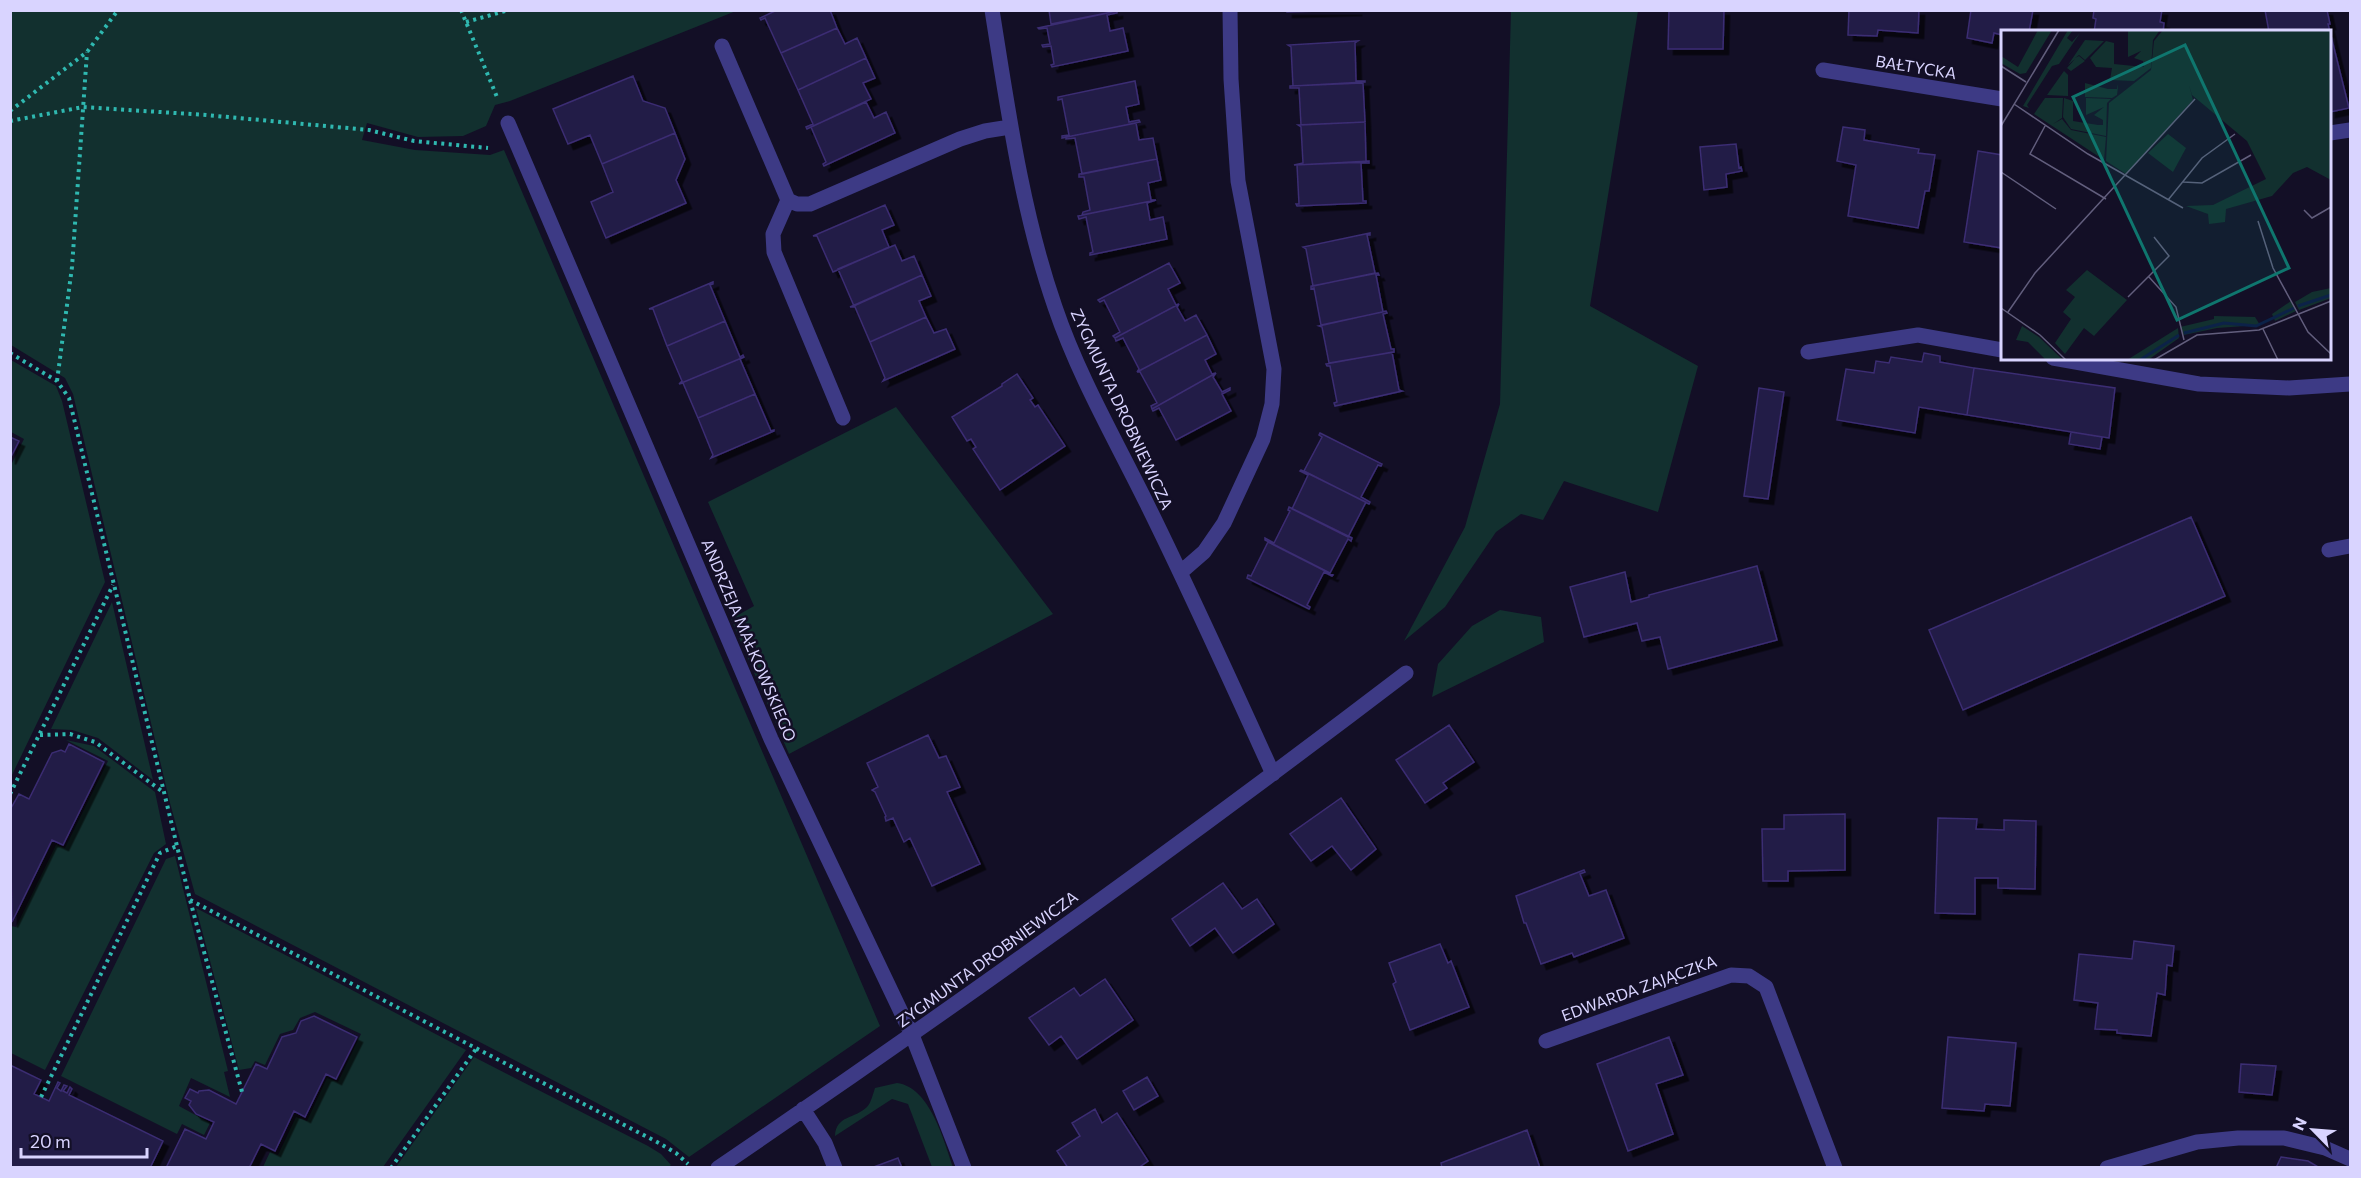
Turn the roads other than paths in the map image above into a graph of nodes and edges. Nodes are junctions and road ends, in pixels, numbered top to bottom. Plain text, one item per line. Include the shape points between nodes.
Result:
1 (992, 10) edge
2 (1230, 10) edge
3 (722, 46) dead end
4 (1823, 70) dead end
5 (2001, 99) edge
6 (1010, 127) junction
7 (511, 129) road end
8 (2350, 130) edge
9 (2331, 133) edge
10 (788, 200) junction
11 (2001, 350) edge
12 (1808, 352) dead end
13 (2064, 360) edge
14 (2350, 384) edge
15 (843, 418) dead end
16 (2350, 546) edge
17 (2329, 550) dead end
18 (1180, 572) junction
19 (1406, 673) dead end
20 (1274, 774) junction
21 (912, 1035) junction
22 (1546, 1041) dead end
23 (803, 1109) junction
24 (2350, 1159) edge
25 (718, 1167) edge
26 (835, 1167) edge
27 (964, 1167) edge
28 (1835, 1167) edge
29 (2107, 1167) edge

1 - 6 street, ZYGMUNTA DROBNIEWICZA
2 - 18 street via 1238,181 1274,369 1272,404 1263,439 1224,523 1204,552
3 - 10 street
4 - 5 street, BAŁTYCKA
6 - 10 street via 960,139 810,204
6 - 18 street, ZYGMUNTA DROBNIEWICZA via 1055,307 1073,353
7 - 21 street, ANDRZEJA MAŁKOWSKIEGO via 771,739
8 - 9 street
10 - 15 street via 773,234 774,252
11 - 12 street via 1918,334
13 - 14 street via 2199,384 2289,388
16 - 17 street
18 - 20 street, ZYGMUNTA DROBNIEWICZA
19 - 20 street, ZYGMUNTA DROBNIEWICZA
20 - 21 street, ZYGMUNTA DROBNIEWICZA
21 - 23 street, ZYGMUNTA DROBNIEWICZA
21 - 27 street, ANDRZEJA MAŁKOWSKIEGO
22 - 28 street, EDWARDA ZAJĄCZKA via 1731,975 1749,976 1766,987
23 - 25 street, ZYGMUNTA DROBNIEWICZA
23 - 26 street
24 - 29 street via 2284,1138 2238,1138 2197,1142

